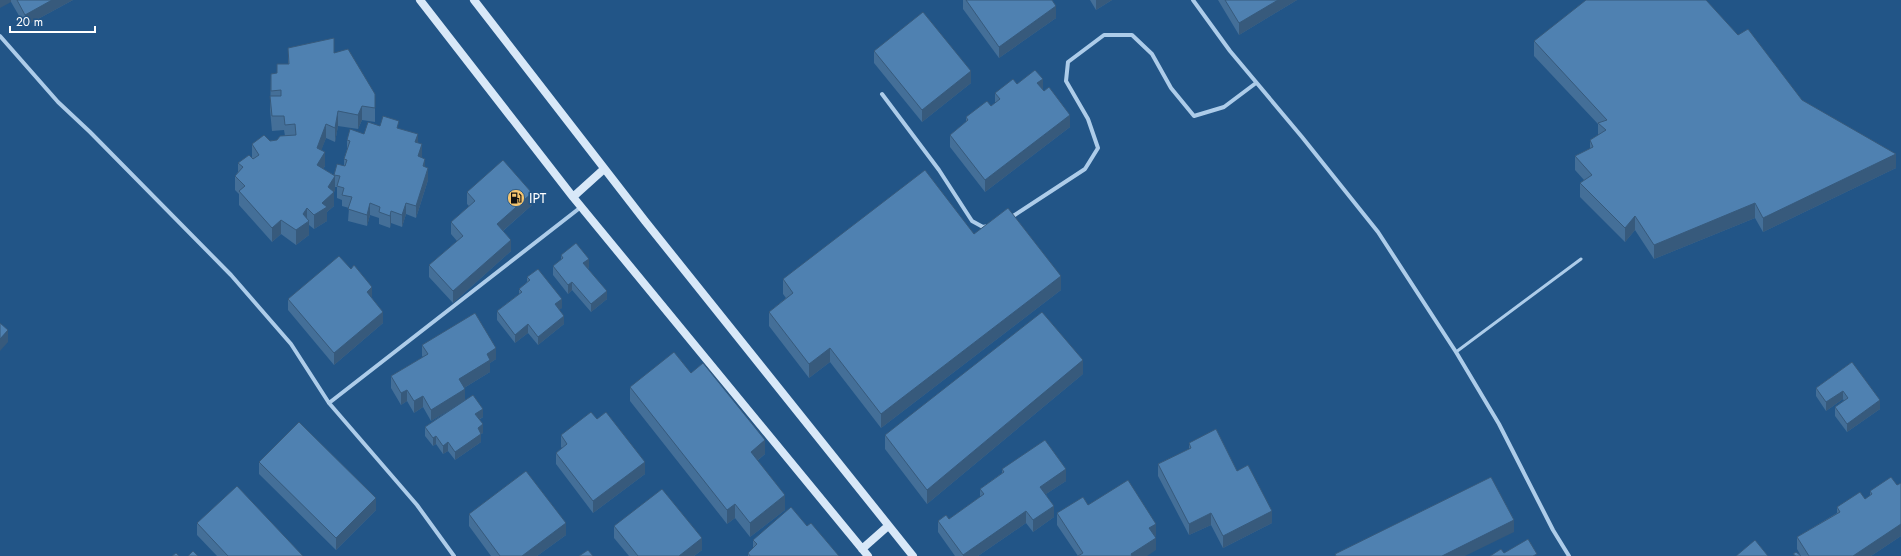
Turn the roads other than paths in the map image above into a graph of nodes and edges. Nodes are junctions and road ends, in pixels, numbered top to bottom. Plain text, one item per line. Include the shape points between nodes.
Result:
1 (420, 0) edge
2 (474, 0) edge
3 (1193, 0) edge
4 (0, 36) edge
5 (1256, 83) junction
6 (882, 94) dead end
7 (604, 169) junction
8 (573, 197) junction
9 (582, 207) junction
10 (1005, 221) edge
11 (991, 225) edge
12 (1581, 259) dead end
13 (1456, 352) junction
14 (329, 403) junction
15 (888, 526) junction
16 (862, 549) junction
17 (454, 556) edge
18 (868, 556) edge
19 (913, 556) edge
20 (1569, 556) edge

1 - 8 street
2 - 7 street
3 - 5 street
4 - 14 street via 58,102 231,275 291,344
5 - 10 street via 1224,107 1194,116 1171,88 1152,54 1132,35 1104,35 1068,62 1066,81 1088,119 1098,148 1085,169
5 - 13 street via 1378,232
6 - 11 street via 972,221 984,227
7 - 8 street
7 - 15 street
8 - 9 street
9 - 14 street
9 - 16 street
12 - 13 lane
13 - 20 street via 1499,424
14 - 17 street via 417,505
15 - 16 street
15 - 19 street
16 - 18 street

